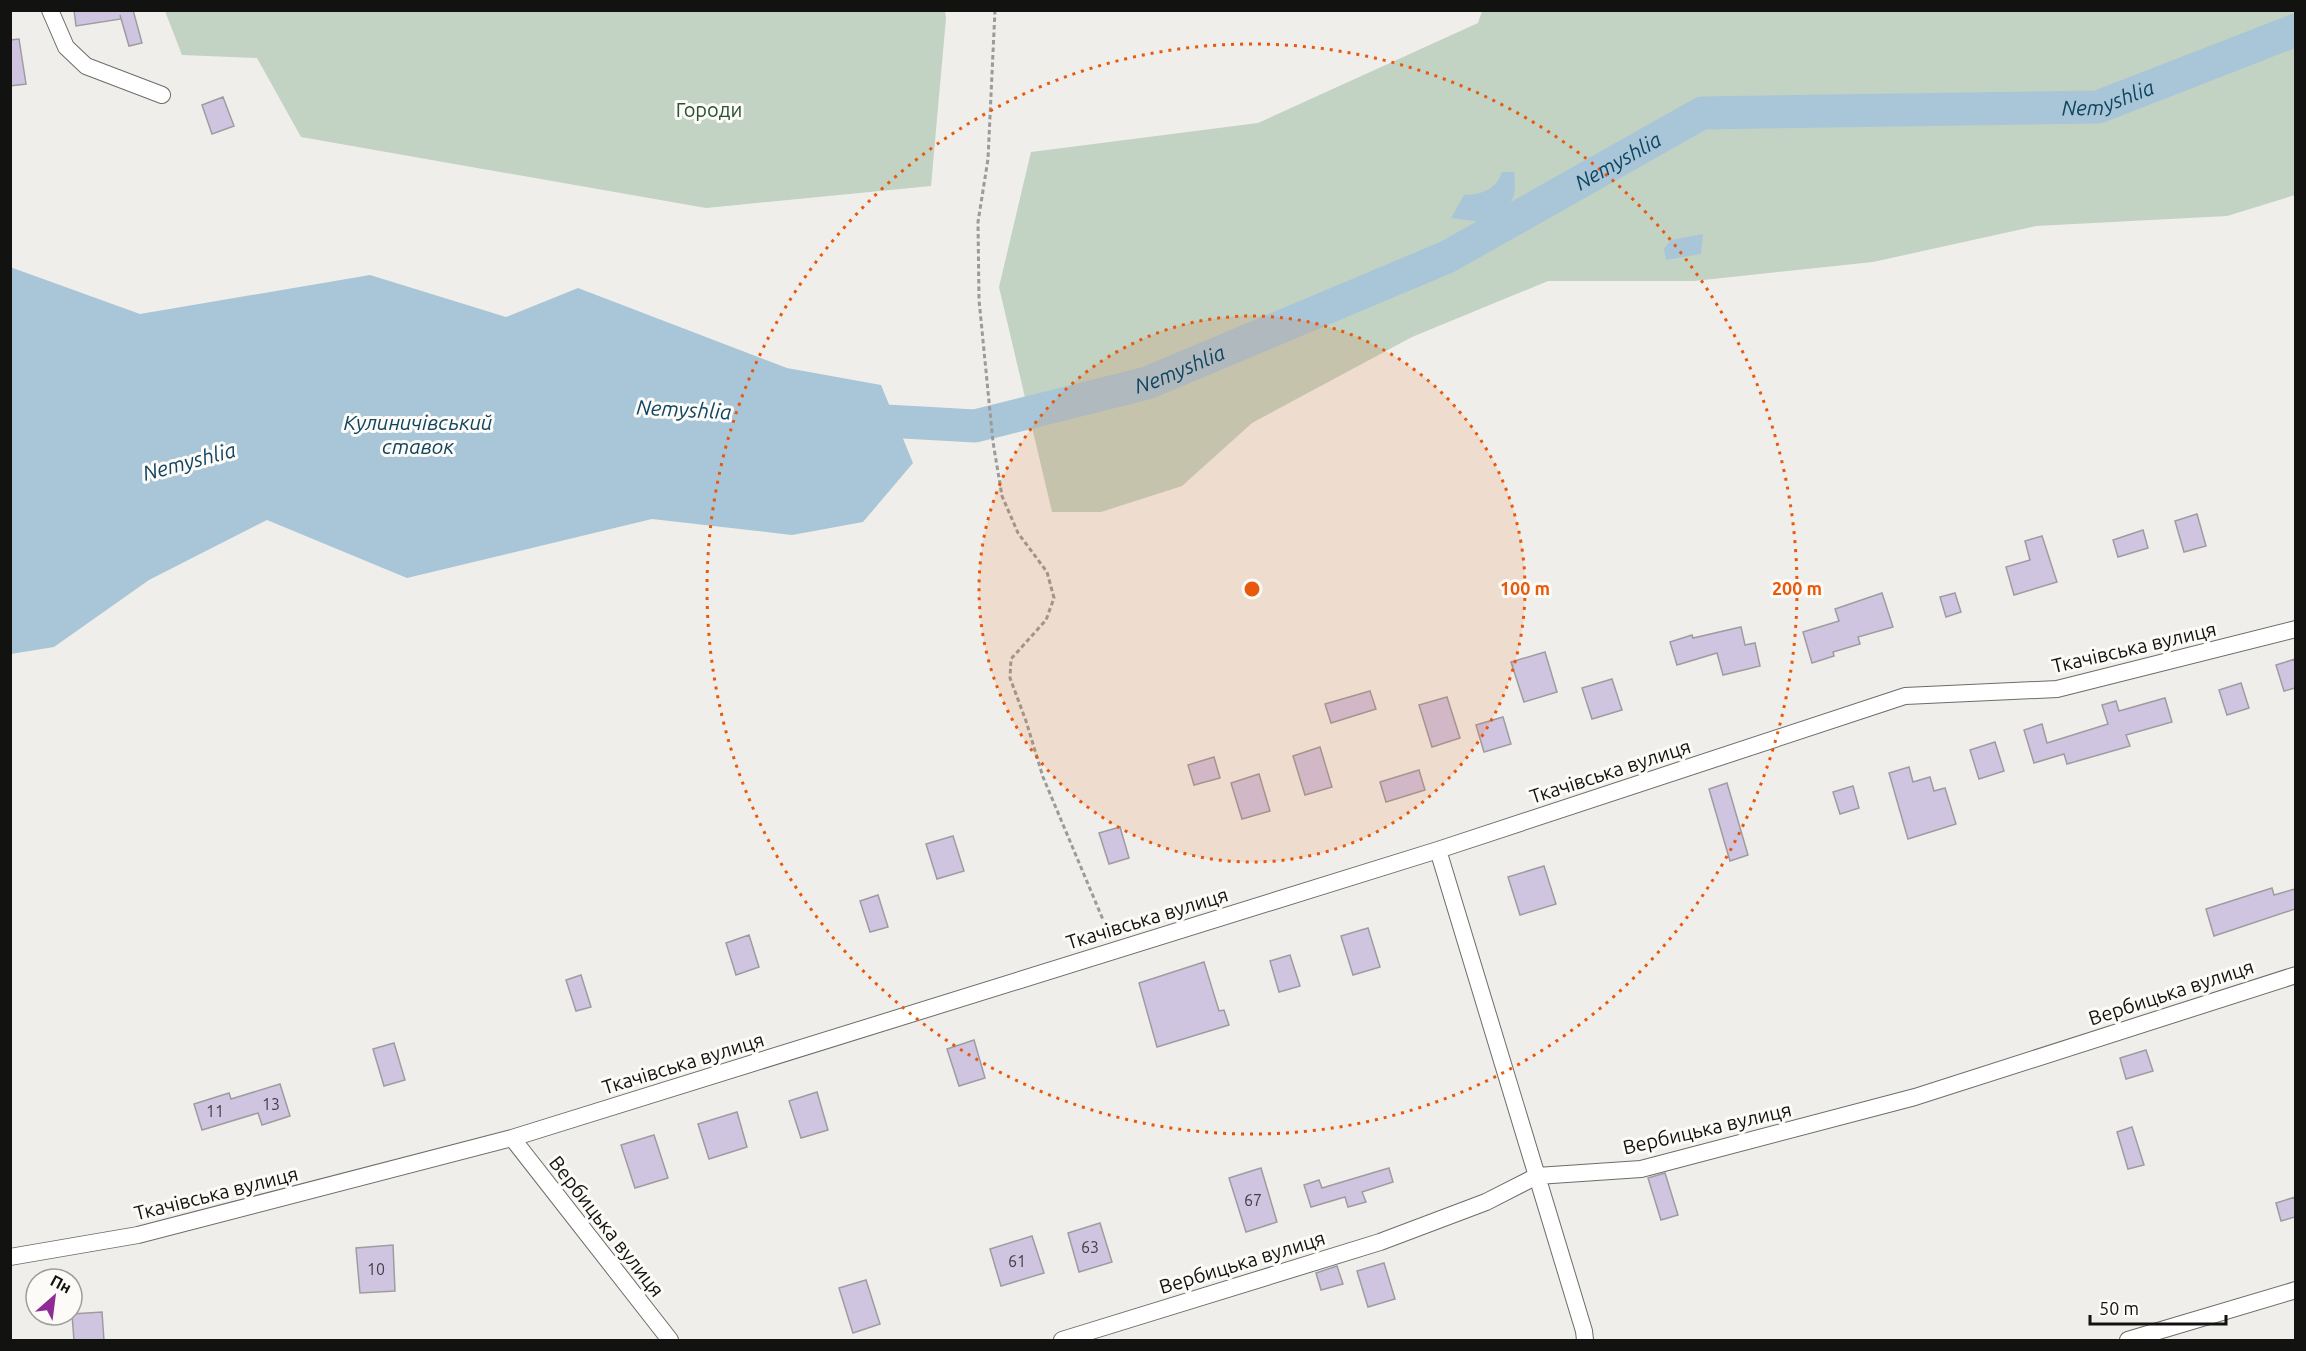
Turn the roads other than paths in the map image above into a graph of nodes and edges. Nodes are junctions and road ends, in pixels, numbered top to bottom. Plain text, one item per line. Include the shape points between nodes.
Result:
1 (50, 10) edge
2 (162, 95) dead end
3 (2295, 629) edge
4 (1438, 850) junction
5 (2295, 975) edge
6 (512, 1138) junction
7 (1537, 1176) junction
8 (10, 1257) edge
9 (2295, 1290) edge
10 (670, 1341) edge
11 (1062, 1341) edge
12 (1585, 1341) edge
13 (2128, 1341) edge

1 - 2 street via 66,46 86,66
3 - 4 street, Ткачівська вулиця via 2056,689 1905,696
4 - 6 street, Ткачівська вулиця
4 - 7 street
5 - 7 street, Вербицька вулиця via 1915,1097 1641,1169
6 - 8 street, Ткачівська вулиця via 138,1235
6 - 10 street, Вербицька вулиця
7 - 11 street, Вербицька вулиця via 1486,1202 1380,1242
7 - 12 street
9 - 13 street

